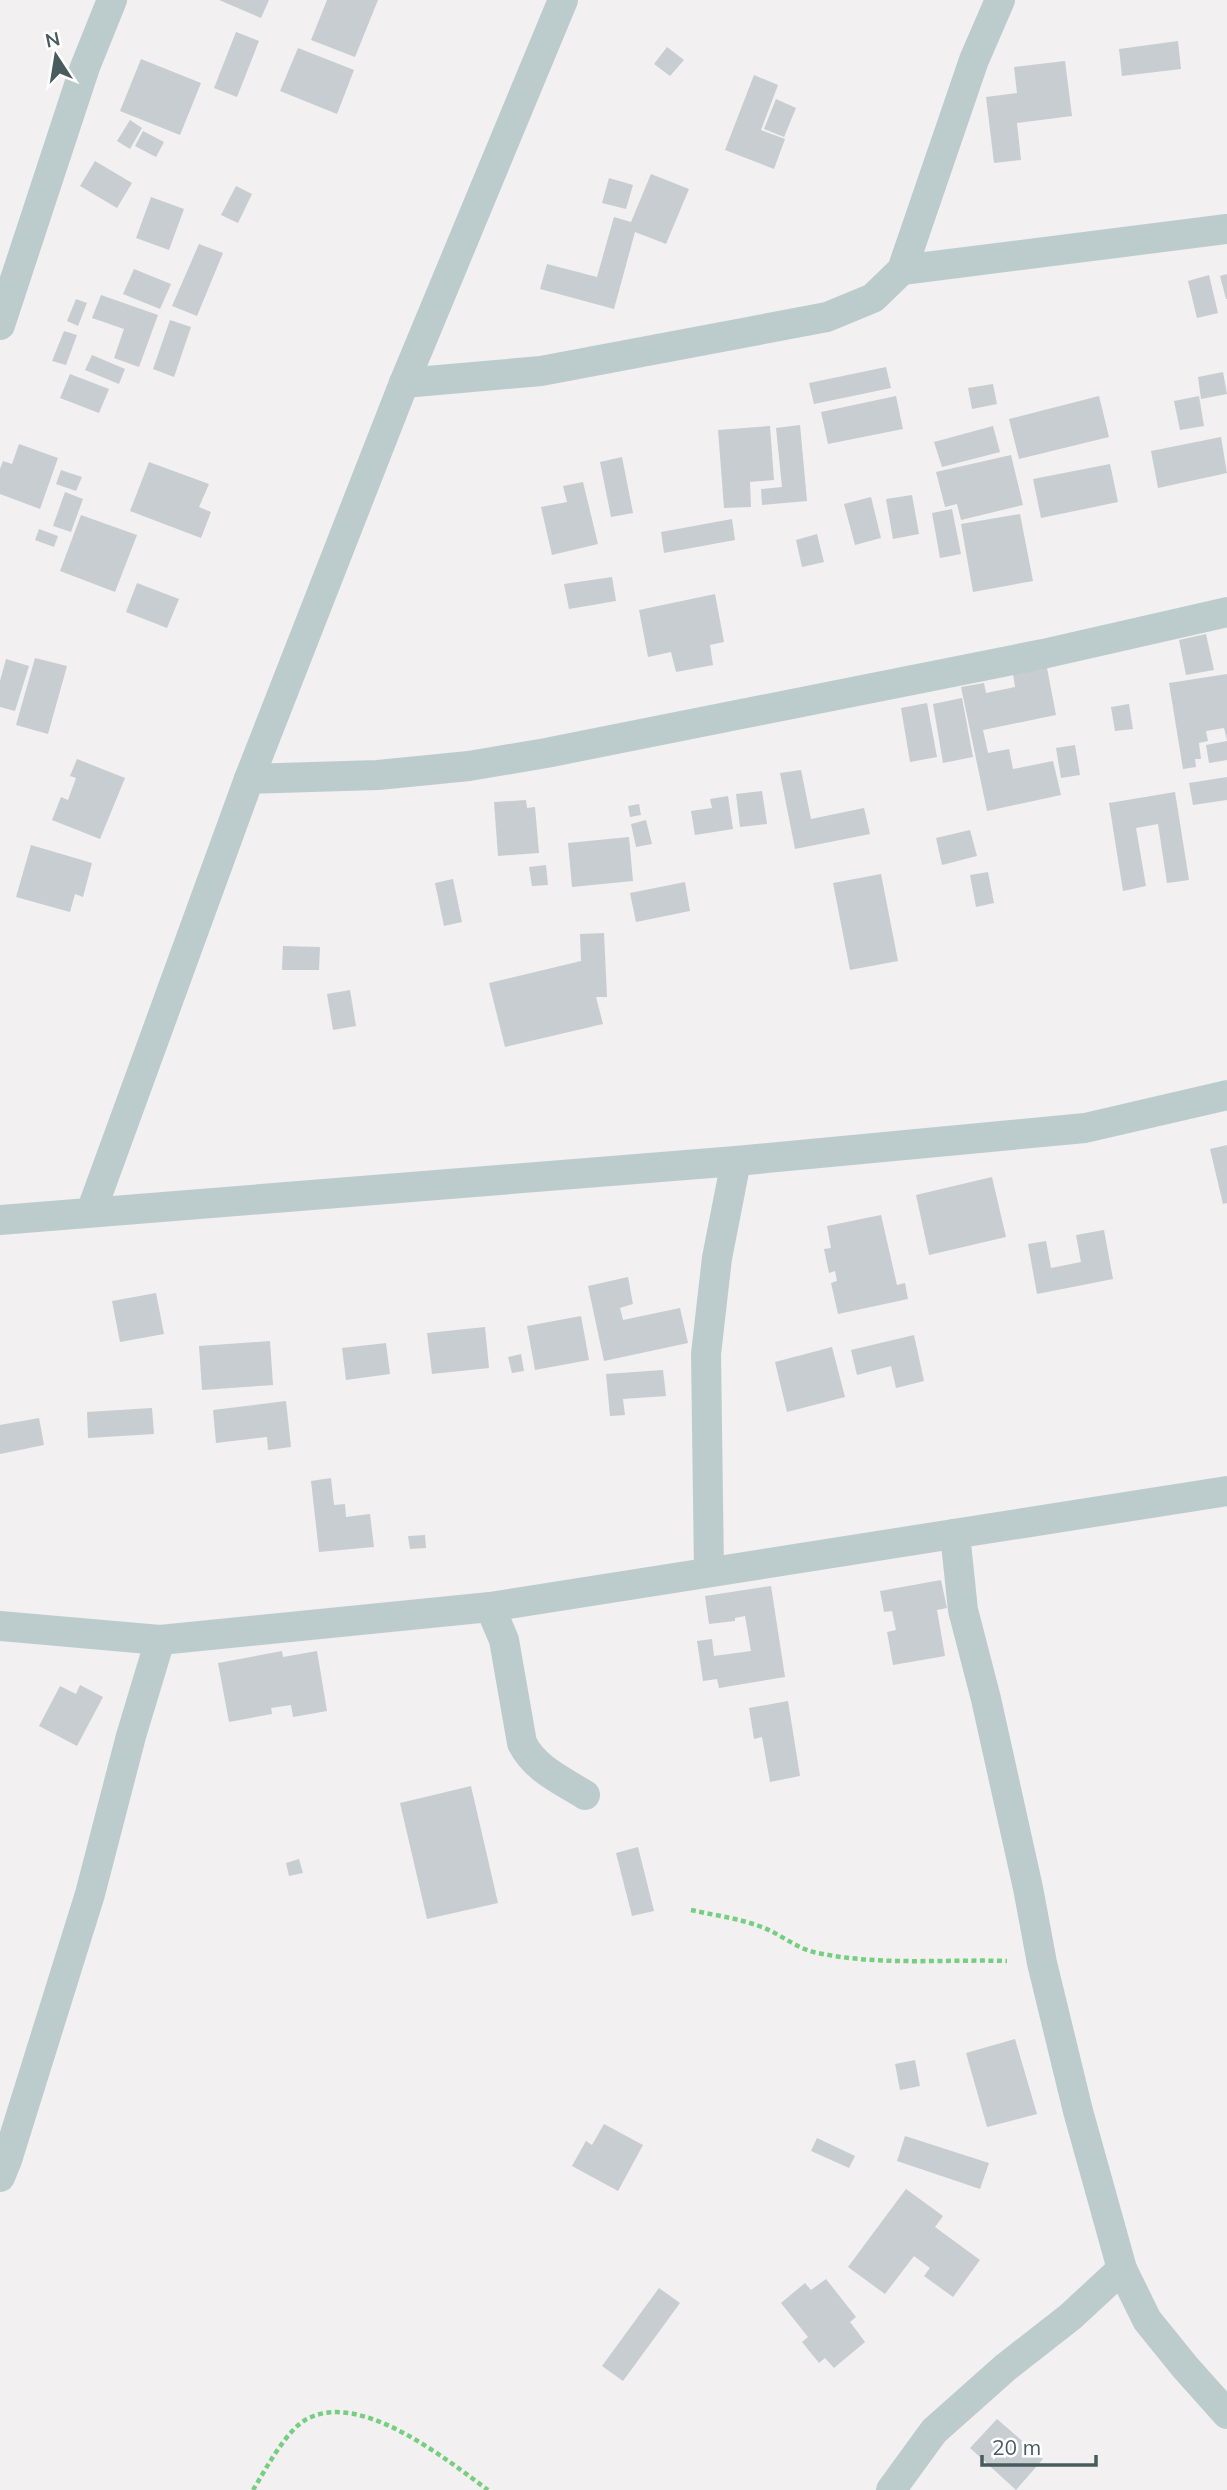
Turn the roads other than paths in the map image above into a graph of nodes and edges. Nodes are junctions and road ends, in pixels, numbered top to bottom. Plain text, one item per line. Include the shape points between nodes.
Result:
1 (112, 0) edge
2 (564, 0) edge
3 (1000, 0) edge
4 (1227, 229) edge
5 (902, 270) junction
6 (0, 326) edge
7 (404, 383) junction
8 (1227, 612) edge
9 (249, 779) junction
10 (1227, 1095) edge
11 (736, 1161) junction
12 (91, 1212) junction
13 (0, 1220) edge
14 (1227, 1491) edge
15 (954, 1534) junction
16 (709, 1571) junction
17 (489, 1607) junction
18 (0, 1626) edge
19 (160, 1640) junction
20 (585, 1795) dead end
21 (0, 2177) edge
22 (1122, 2269) junction
23 (1227, 2414) edge
24 (891, 2490) edge

1 - 6 street via 85,67
2 - 7 street
3 - 5 street via 974,60
4 - 5 street
5 - 7 street via 873,298 827,317 541,371
7 - 9 street
8 - 9 street via 1043,654 546,753 378,775
9 - 12 street
10 - 11 street via 1085,1128
11 - 12 street
11 - 16 street via 716,1258 706,1354
12 - 13 street
14 - 15 street
15 - 16 street
15 - 22 street via 963,1610 1042,1963
16 - 17 street
17 - 19 street
17 - 20 street via 504,1640 522,1743 543,1769
18 - 19 street
19 - 21 street via 90,1894
22 - 23 street via 1147,2320
22 - 24 street via 934,2431

